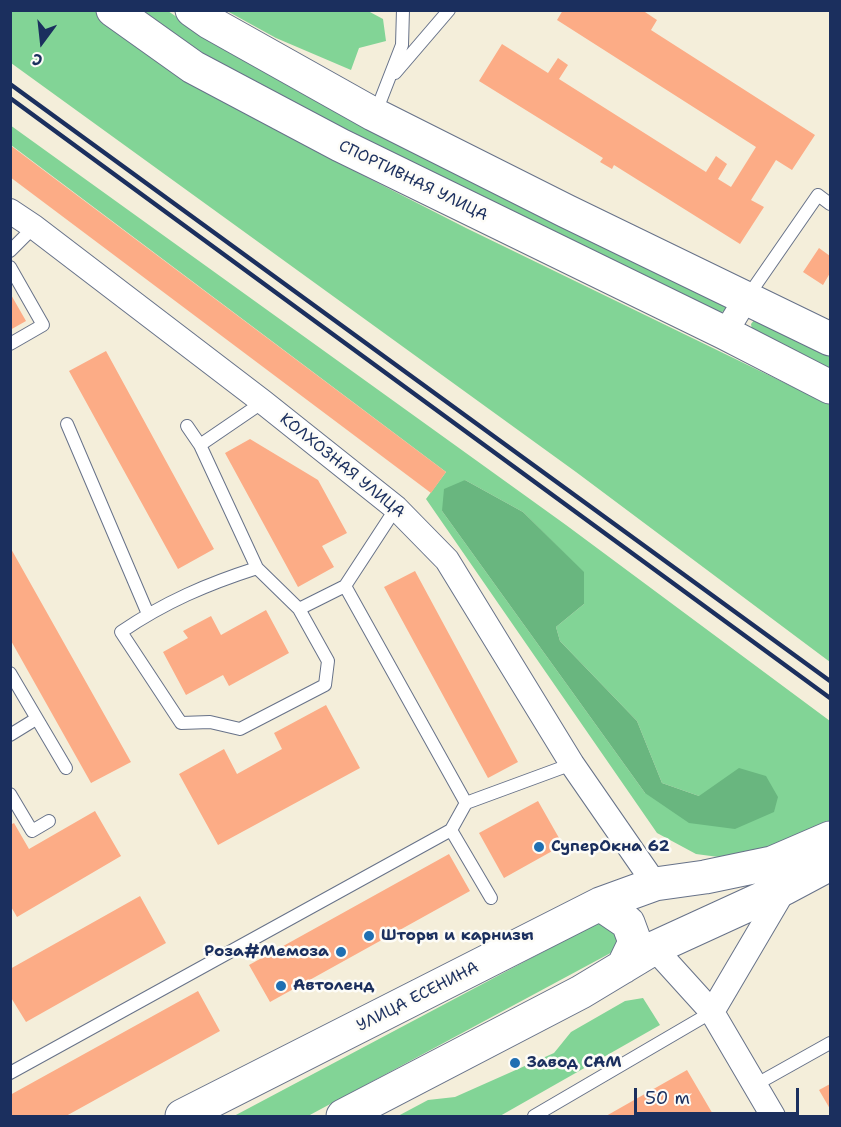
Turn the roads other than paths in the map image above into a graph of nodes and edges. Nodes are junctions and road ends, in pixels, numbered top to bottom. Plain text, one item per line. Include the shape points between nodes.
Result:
1 (113, 10) edge
2 (192, 10) edge
3 (403, 10) edge
4 (450, 10) edge
5 (388, 80) junction
6 (373, 114) junction
7 (830, 202) edge
8 (10, 211) edge
9 (34, 227) junction
10 (10, 251) edge
11 (10, 267) edge
12 (747, 297) junction
13 (725, 333) junction
14 (831, 339) edge
15 (10, 344) edge
16 (831, 387) edge
17 (263, 402) junction
18 (67, 424) dead end
19 (188, 426) dead end
20 (200, 445) junction
21 (396, 508) junction
22 (257, 568) junction
23 (345, 586) junction
24 (299, 609) junction
25 (148, 614) junction
26 (10, 673) edge
27 (36, 720) junction
28 (10, 735) edge
29 (572, 764) junction
30 (66, 768) dead end
31 (10, 794) edge
32 (466, 803) junction
33 (49, 821) dead end
34 (451, 830) junction
35 (831, 838) edge
36 (831, 864) edge
37 (655, 884) junction
38 (785, 888) junction
39 (491, 898) dead end
40 (600, 904) junction
41 (654, 948) junction
42 (623, 967) junction
43 (712, 1012) junction
44 (831, 1043) edge
45 (10, 1073) edge
46 (755, 1085) junction
47 (182, 1116) edge
48 (343, 1116) edge
49 (534, 1116) edge
50 (773, 1116) edge

1 - 13 main road, СПОРТИВНАЯ УЛИЦА via 193,67 340,145
2 - 6 main road
3 - 5 lane via 402,45
4 - 5 lane
5 - 6 lane
6 - 12 main road
7 - 12 lane via 818,195
8 - 9 street, КОЛХОЗНАЯ УЛИЦА
9 - 10 lane
9 - 17 street, КОЛХОЗНАЯ УЛИЦА
11 - 15 lane via 43,326
12 - 13 street
12 - 14 main road
13 - 16 main road, СПОРТИВНАЯ УЛИЦА
17 - 20 lane
17 - 21 street, КОЛХОЗНАЯ УЛИЦА
18 - 25 lane
19 - 20 lane
20 - 22 lane
21 - 23 lane
21 - 29 street, КОЛХОЗНАЯ УЛИЦА via 447,560
22 - 24 lane
22 - 25 lane via 185,594
23 - 24 lane
23 - 32 lane
24 - 25 lane via 328,661 325,685 240,729 210,722 181,723 121,632
26 - 27 lane
27 - 28 lane
27 - 30 lane
29 - 32 lane
29 - 37 street, КОЛХОЗНАЯ УЛИЦА
31 - 33 lane via 32,831
32 - 34 lane
34 - 39 lane
34 - 45 lane
35 - 37 main road, УЛИЦА ЕСЕНИНА via 772,863
36 - 38 main road
37 - 40 main road, УЛИЦА ЕСЕНИНА
38 - 41 main road
38 - 43 street
40 - 42 main road via 628,923 635,942
40 - 47 main road, УЛИЦА ЕСЕНИНА
41 - 42 main road
41 - 43 street
42 - 48 main road
43 - 46 street
43 - 49 lane
44 - 46 lane
46 - 50 street

